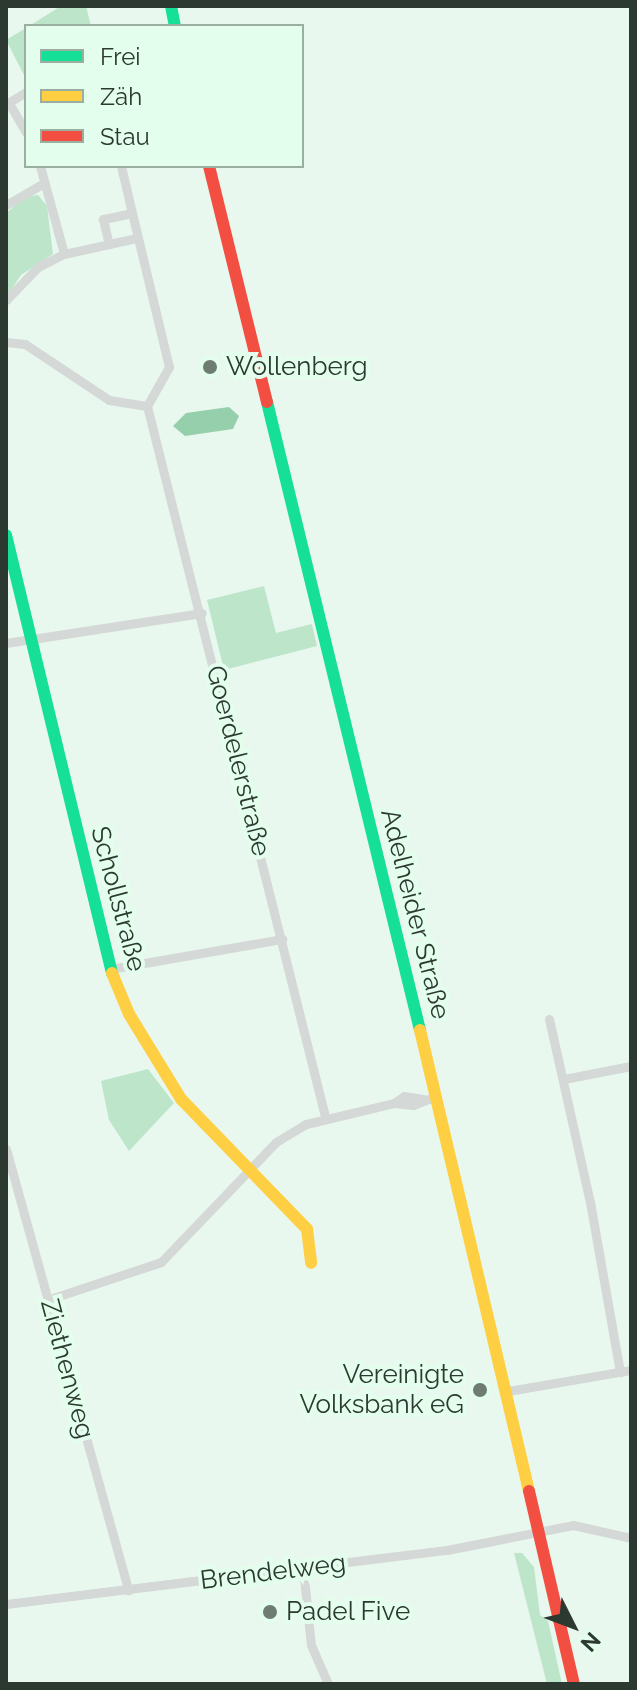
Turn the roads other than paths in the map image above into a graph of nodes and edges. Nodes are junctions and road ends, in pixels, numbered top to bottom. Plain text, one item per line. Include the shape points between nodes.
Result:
1 (7, 103) edge
2 (24, 129) edge
3 (40, 168) edge
4 (121, 168) edge
5 (209, 168) edge
6 (44, 183) junction
7 (6, 205) edge
8 (132, 213) junction
9 (137, 238) junction
10 (109, 244) junction
11 (64, 254) junction
12 (6, 300) edge
13 (6, 342) edge
14 (147, 406) junction
15 (6, 535) edge
16 (202, 613) junction
17 (33, 639) junction
18 (6, 643) edge
19 (282, 939) junction
20 (110, 969) junction
21 (549, 1019) dead end
22 (631, 1066) edge
23 (564, 1079) junction
24 (429, 1097) junction
25 (325, 1116) junction
26 (6, 1149) edge
27 (9, 1170) edge
28 (245, 1172) junction
29 (311, 1263) dead end
30 (47, 1300) junction
31 (631, 1370) edge
32 (620, 1372) junction
33 (508, 1391) junction
34 (540, 1535) junction
35 (631, 1538) edge
36 (303, 1568) junction
37 (128, 1590) junction
38 (6, 1604) edge
39 (576, 1681) edge
40 (328, 1684) edge

1 - 2 street
3 - 6 street
4 - 8 street
5 - 24 main road, Adelheider Straße
6 - 7 street
6 - 11 street
8 - 9 street
8 - 10 street via 103,219
9 - 10 street
9 - 14 street via 169,367
10 - 11 street
11 - 12 street via 38,267
13 - 14 street via 25,344 109,400
14 - 16 street, Goerdelerstraße
15 - 17 main road, Schollstraße
16 - 17 street
16 - 19 street, Goerdelerstraße
17 - 18 street
17 - 20 main road, Schollstraße
19 - 20 street
19 - 25 street, Goerdelerstraße
20 - 28 main road, Schollstraße via 147,1050 181,1099
21 - 23 street
22 - 23 street
23 - 32 street
24 - 25 street via 404,1096 394,1103
24 - 33 main road, Adelheider Straße
25 - 28 street via 276,1142
26 - 27 street, Ziethenweg
27 - 30 street, Ziethenweg
28 - 29 main road, Schollstraße via 307,1229
28 - 30 street via 161,1262
30 - 37 street, Ziethenweg
31 - 32 street
32 - 33 street
33 - 34 main road, Adelheider Straße
34 - 35 street, Brendelweg via 573,1525
34 - 36 street, Brendelweg
34 - 39 main road, Adelheider Straße
36 - 37 street, Brendelweg
36 - 40 street via 311,1645
37 - 38 street, Brendelweg

